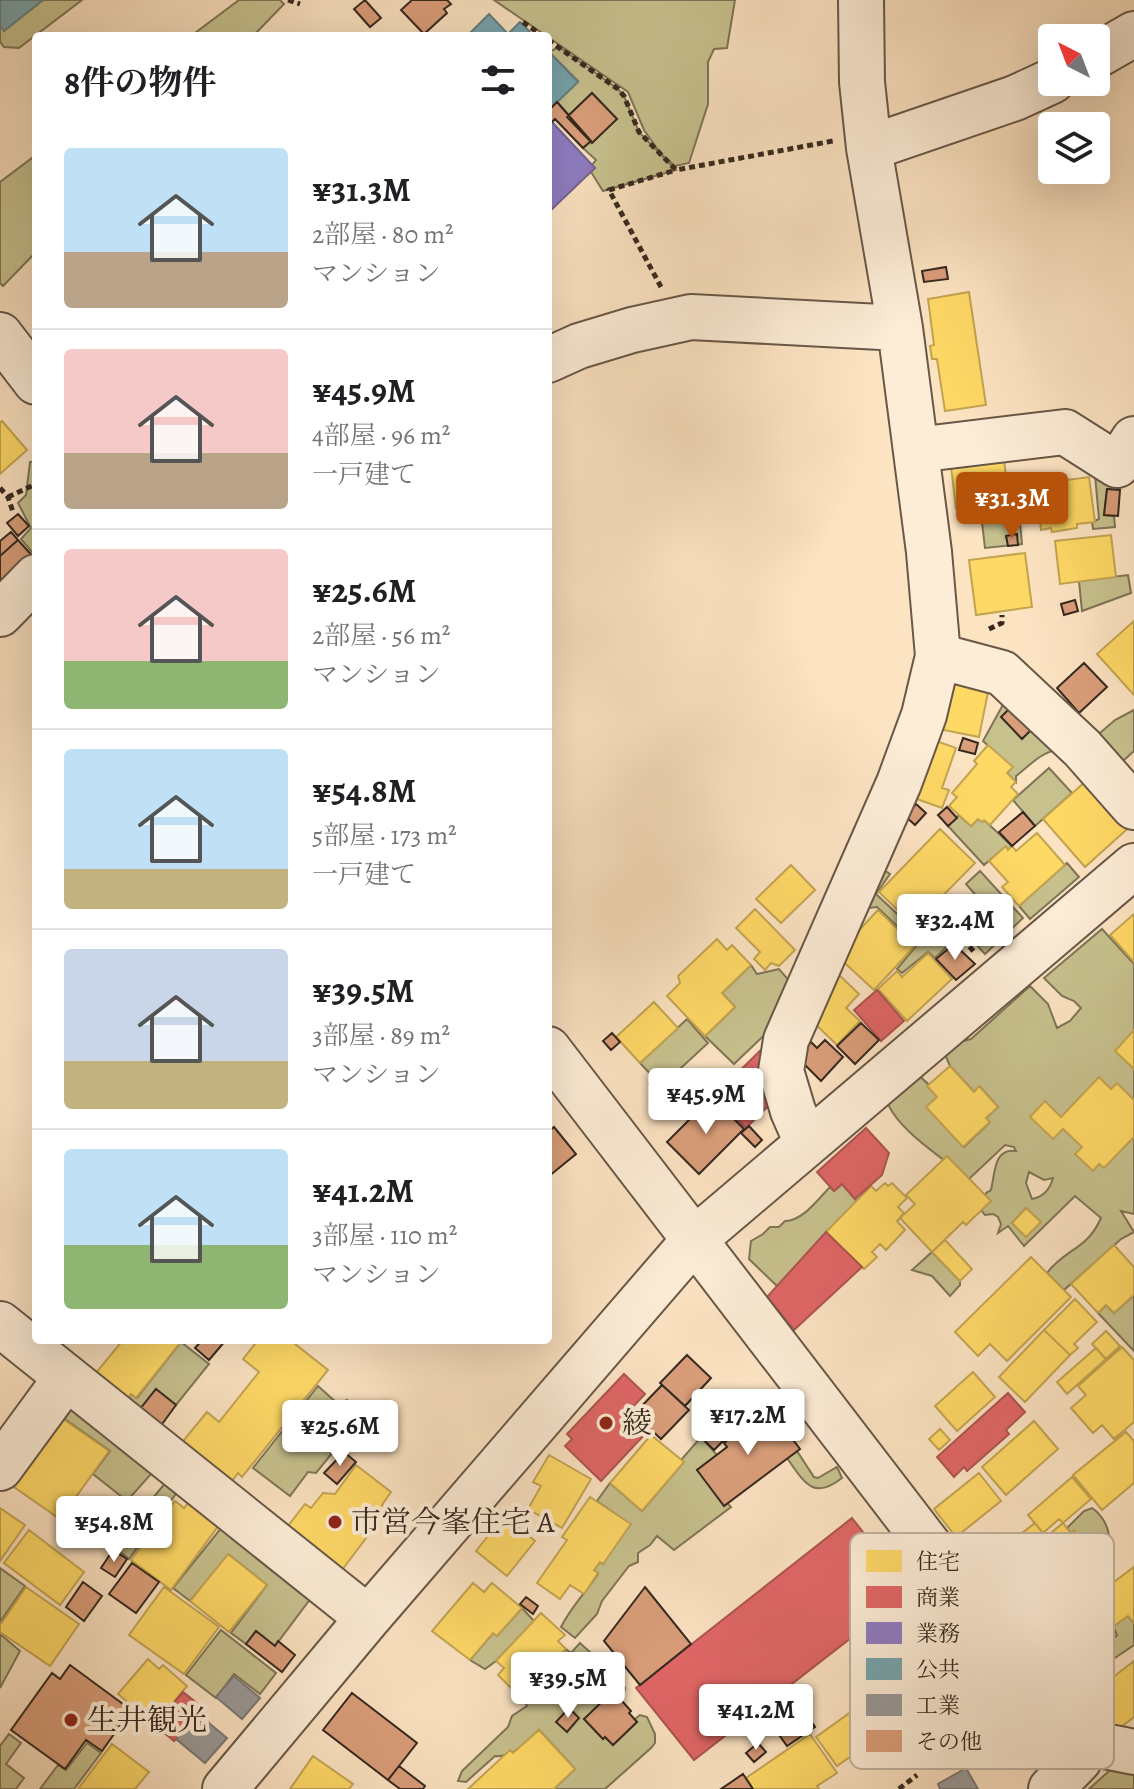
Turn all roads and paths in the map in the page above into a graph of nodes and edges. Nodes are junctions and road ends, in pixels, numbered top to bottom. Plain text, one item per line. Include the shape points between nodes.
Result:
1 (288, 0) edge
2 (861, 0) edge
3 (300, 4) dead end
4 (523, 22) dead end
5 (537, 32) edge
6 (1134, 34) edge
7 (552, 43) edge
8 (1110, 48) edge
9 (1038, 87) edge
10 (869, 142) junction
11 (676, 170) junction
12 (679, 320) junction
13 (900, 328) junction
14 (552, 358) edge
15 (1134, 439) edge
16 (916, 450) junction
17 (32, 486) edge
18 (0, 488) edge
19 (8, 497) junction
20 (13, 512) dead end
21 (32, 581) edge
22 (0, 614) edge
23 (938, 656) junction
24 (1134, 807) edge
25 (1134, 866) edge
26 (942, 905) dead end
27 (962, 938) dead end
28 (552, 1054) edge
29 (807, 1143) junction
30 (695, 1239) junction
31 (0, 1324) edge
32 (66, 1378) junction
33 (0, 1468) edge
34 (920, 1533) edge
35 (368, 1618) junction
36 (1114, 1748) edge
37 (1134, 1752) edge
38 (1070, 1769) edge
39 (917, 1775) dead end
40 (225, 1789) edge
41 (899, 1789) edge
42 (1051, 1789) edge

1 - 3 path
2 - 10 street
4 - 5 path
6 - 8 street
7 - 11 path via 618,89 639,132
9 - 10 street
10 - 11 path
10 - 13 street
11 - 12 path via 609,190
12 - 13 street via 730,317
12 - 14 street via 605,338
13 - 16 street
15 - 16 street via 1117,465 1065,432
16 - 23 street
17 - 19 path
18 - 19 path
19 - 20 path
21 - 22 street
23 - 24 street via 1002,673 1077,743
23 - 29 street via 899,783 786,1040 781,1071
25 - 29 street
26 - 27 path
28 - 30 street
29 - 30 street
30 - 34 street
30 - 35 street
31 - 32 street
32 - 33 street
32 - 35 street
35 - 40 street
36 - 37 street
38 - 42 street
39 - 41 path

